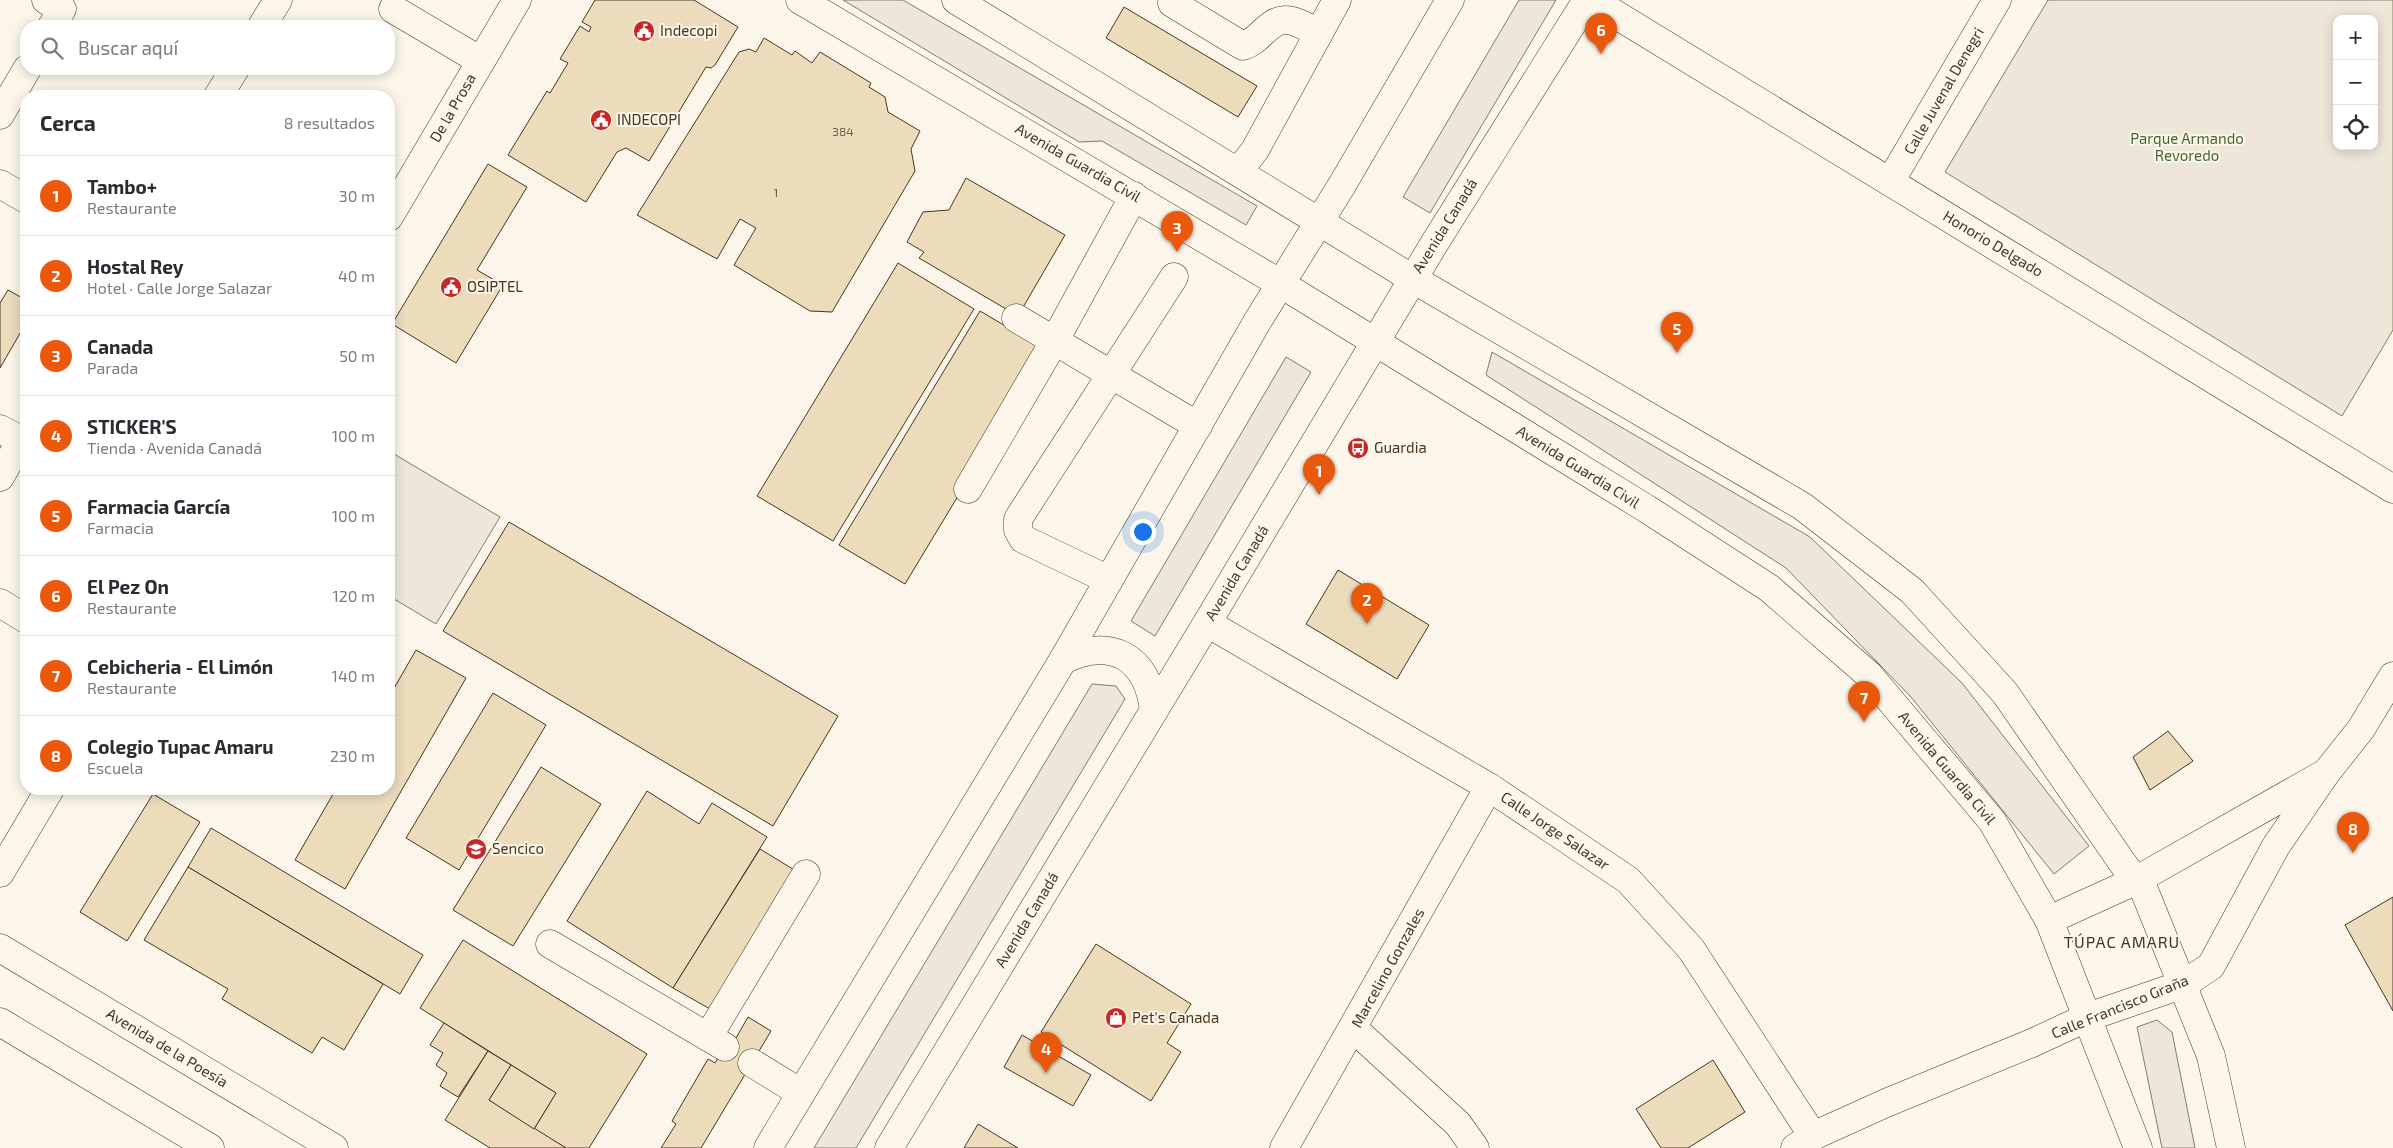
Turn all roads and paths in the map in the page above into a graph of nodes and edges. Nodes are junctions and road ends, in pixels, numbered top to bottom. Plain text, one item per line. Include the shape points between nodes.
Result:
1 (46, 0) edge
2 (278, 0) edge
3 (517, 0) edge
4 (800, 0) edge
5 (956, 0) edge
6 (1337, 0) edge
7 (1450, 0) edge
8 (1586, 0) edge
9 (1592, 0) edge
10 (1997, 0) edge
11 (389, 3) edge
12 (1172, 3) dead end
13 (56, 20) edge
14 (266, 20) edge
15 (1319, 33) junction
16 (481, 61) junction
17 (23, 75) edge
18 (231, 75) edge
19 (222, 90) edge
20 (0, 115) edge
21 (1238, 172) junction
22 (1890, 182) junction
23 (0, 184) edge
24 (20, 196) edge
25 (1134, 196) junction
26 (395, 207) edge
27 (1318, 223) junction
28 (1174, 277) dead end
29 (1413, 279) junction
30 (1281, 284) junction
31 (1016, 318) dead end
32 (1055, 340) junction
33 (1376, 342) junction
34 (1112, 374) junction
35 (1198, 426) junction
36 (0, 428) edge
37 (20, 439) edge
38 (20, 442) edge
39 (0, 477) edge
40 (968, 488) dead end
41 (2393, 489) edge
42 (1109, 580) junction
43 (0, 603) edge
44 (20, 615) edge
45 (1208, 623) junction
46 (1063, 660) junction
47 (2393, 676) edge
48 (1154, 710) junction
49 (2326, 773) junction
50 (1489, 787) junction
51 (46, 795) edge
52 (0, 874) edge
53 (806, 874) dead end
54 (2135, 881) junction
55 (2049, 920) junction
56 (550, 944) dead end
57 (0, 948) edge
58 (2184, 984) junction
59 (2088, 1017) junction
60 (0, 1022) edge
61 (1354, 1029) junction
62 (752, 1063) dead end
63 (801, 1093) junction
64 (1804, 1142) edge
65 (210, 1148) edge
66 (334, 1148) edge
67 (768, 1148) edge
68 (889, 1148) edge
69 (1284, 1148) edge
70 (1474, 1148) edge
71 (2138, 1148) edge
72 (2231, 1148) edge

1 - 13 main road via 62,9
2 - 14 main road
3 - 16 main road, De la Prosa
4 - 25 main road, Avenida Guardia Civil
5 - 21 main road
6 - 15 main road
7 - 27 main road
8 - 29 main road, Avenida Canadá
9 - 22 main road, Honorio Delgado
10 - 22 main road, Calle Juvenal Denegri
11 - 16 main road
12 - 15 main road via 1243,46 1253,44 1274,23 1286,20
15 - 21 main road via 1255,150
16 - 26 main road, De la Prosa
17 - 20 main road
18 - 19 main road
21 - 27 main road
22 - 41 main road, Honorio Delgado
23 - 24 main road
25 - 30 main road, Avenida Guardia Civil
25 - 32 main road
27 - 29 main road
27 - 30 main road
28 - 34 main road
29 - 33 main road, Avenida Canadá
29 - 54 main road via 1802,506 1912,592 2005,693
30 - 33 main road, Avenida Guardia Civil
30 - 35 main road
31 - 32 main road
32 - 34 main road
32 - 40 main road
33 - 45 main road, Avenida Canadá
33 - 55 main road, Avenida Guardia Civil via 1769,588 1875,682 1992,821
34 - 35 main road
34 - 42 main road via 1018,519 1018,530 1023,539
35 - 42 main road
36 - 37 main road
38 - 39 main road
42 - 46 main road
43 - 44 main road
45 - 48 main road, Avenida Canadá
45 - 50 main road, Calle Jorge Salazar
46 - 48 main road via 1082,651 1103,650 1124,656 1140,669 1151,688
46 - 63 main road
47 - 49 main road, Calle Francisco Graña via 2361,729
48 - 68 main road, Avenida Canadá
49 - 54 main road, Calle Francisco Graña
49 - 58 main road, Calle Francisco Graña via 2276,846 2211,966
50 - 61 main road, Marcelino Gonzales
50 - 64 main road, Calle Jorge Salazar via 1628,880 1690,949
51 - 52 main road
53 - 56 main road via 716,1042
54 - 55 main road, Calle Francisco Graña
54 - 58 main road via 2144,890
55 - 59 main road, Avenida Guardia Civil
57 - 66 main road, Avenida de la Poesía
58 - 59 main road, Calle Francisco Graña
58 - 72 main road via 2211,1056
59 - 64 main road, Calle Francisco Graña via 1886,1103
59 - 71 main road, Avenida Guardia Civil
60 - 65 main road
61 - 69 main road, Marcelino Gonzales
61 - 70 main road via 1458,1124
62 - 63 main road
63 - 67 main road

